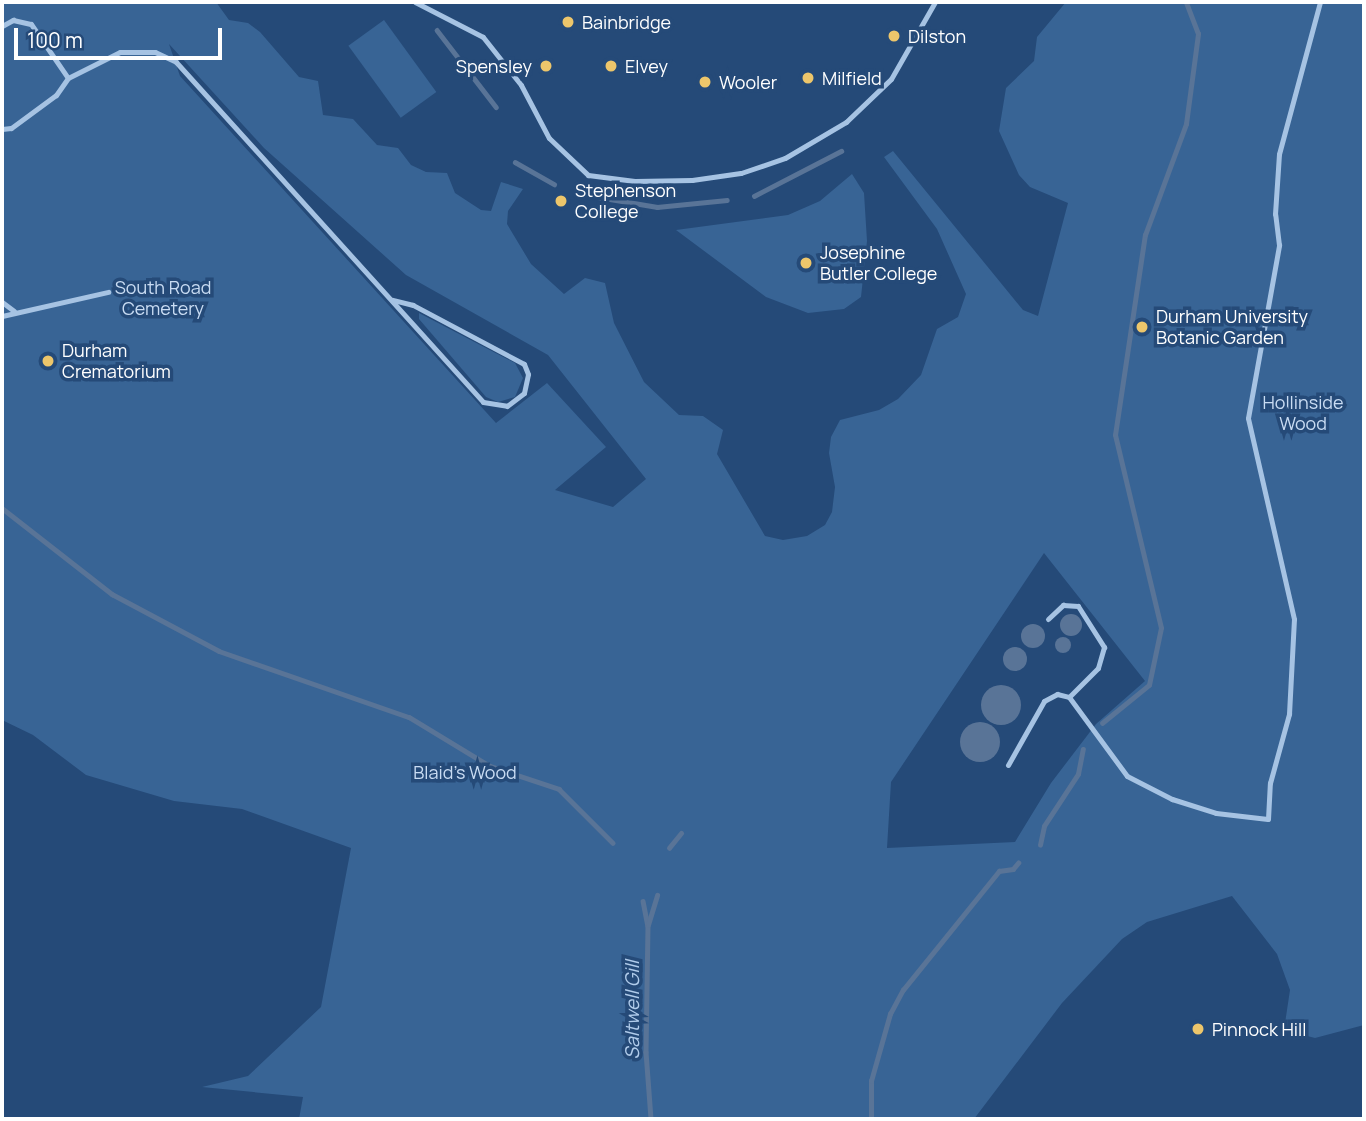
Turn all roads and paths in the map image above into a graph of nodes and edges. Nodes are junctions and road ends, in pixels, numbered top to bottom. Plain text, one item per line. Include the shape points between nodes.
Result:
1 (415, 2) edge
2 (935, 2) edge
3 (1320, 2) edge
4 (2, 26) edge
5 (68, 78) junction
6 (2, 129) edge
7 (107, 292) dead end
8 (393, 300) junction
9 (2, 302) edge
10 (14, 311) junction
11 (2, 316) edge
12 (1048, 619) dead end
13 (1069, 697) junction
14 (1008, 765) dead end

1 - 2 lane via 483,37 520,85 549,138 588,175 658,181 741,173 785,158 846,122 891,79
3 - 13 lane via 1279,154 1279,245 1248,418 1294,619 1289,714 1270,783 1268,819 1216,813 1172,799 1127,776
4 - 5 lane via 13,20 31,24
5 - 6 lane via 56,95 11,128
5 - 8 lane via 120,52 155,52 176,62
7 - 10 lane
8 - 8 lane via 483,402 507,406 524,393 528,374 524,364 413,305
9 - 10 lane
10 - 11 lane
12 - 13 lane via 1063,606 1078,606 1104,647 1098,668
13 - 14 lane via 1057,694 1044,701

